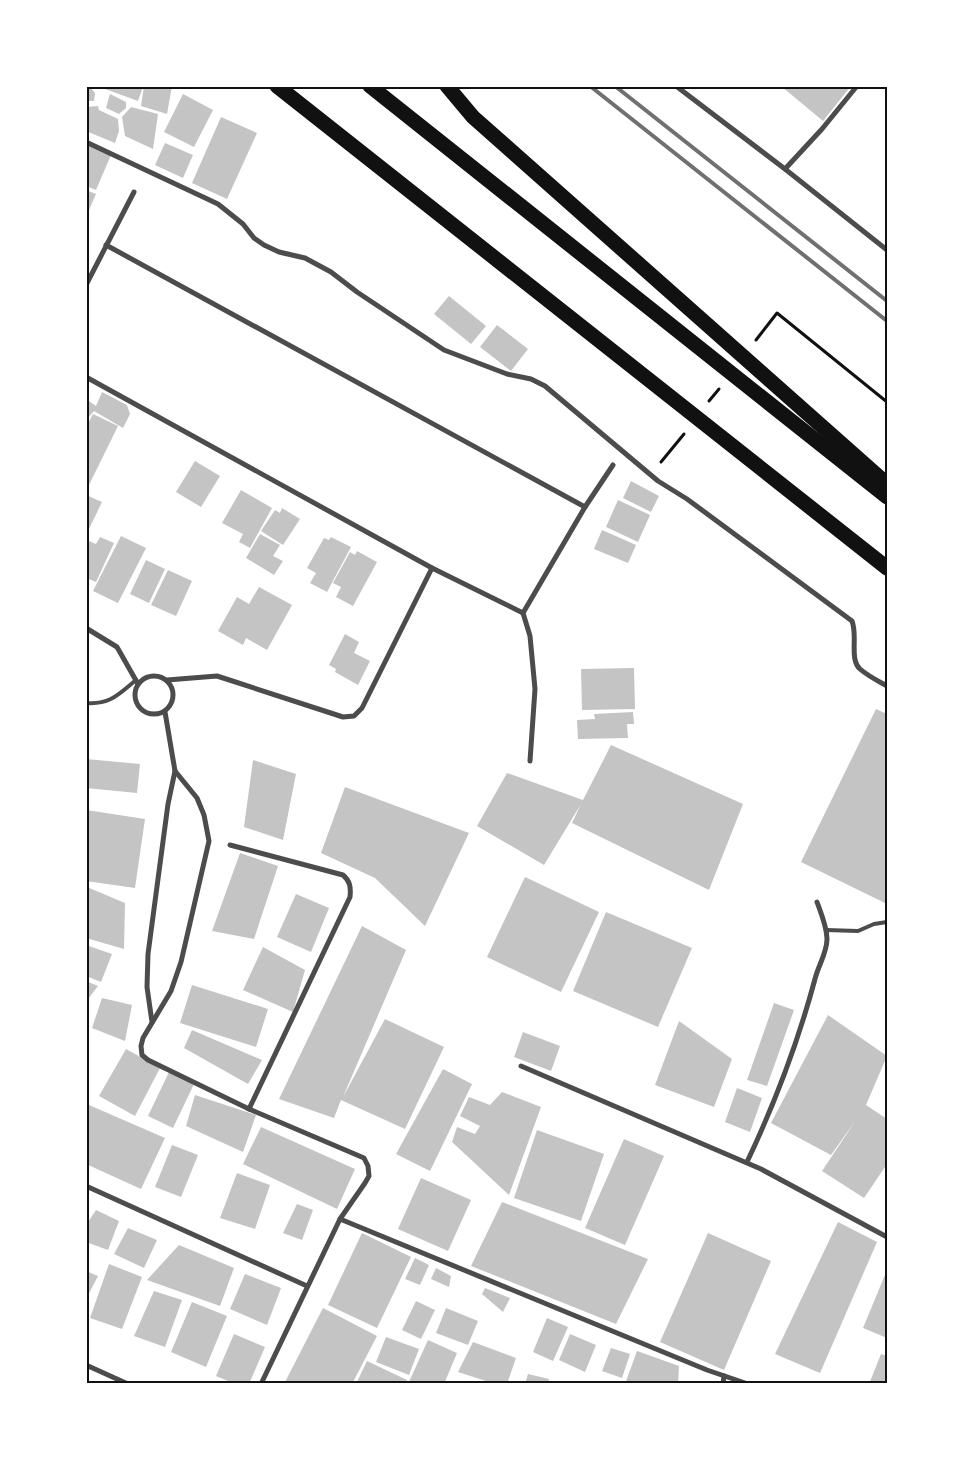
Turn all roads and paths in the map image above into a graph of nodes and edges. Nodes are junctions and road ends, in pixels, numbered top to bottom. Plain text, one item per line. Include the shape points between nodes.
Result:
1 (277, 86) edge
2 (370, 86) edge
3 (447, 86) edge
4 (676, 86) edge
5 (857, 86) edge
6 (86, 142) edge
7 (785, 169) junction
8 (134, 192) dead end
9 (106, 245) junction
10 (887, 250) edge
11 (86, 285) edge
12 (777, 313) dead end
13 (86, 377) edge
14 (887, 402) edge
15 (613, 464) dead end
16 (887, 484) edge
17 (887, 497) edge
18 (585, 507) junction
19 (432, 568) junction
20 (887, 568) edge
21 (523, 613) junction
22 (86, 628) edge
23 (167, 680) junction
24 (137, 682) junction
25 (887, 686) edge
26 (86, 704) edge
27 (165, 712) junction
28 (530, 761) dead end
29 (175, 771) junction
30 (230, 845) dead end
31 (817, 902) dead end
32 (887, 922) edge
33 (826, 930) junction
34 (152, 1022) junction
35 (521, 1066) dead end
36 (249, 1109) junction
37 (746, 1162) junction
38 (86, 1186) edge
39 (340, 1219) junction
40 (887, 1237) edge
41 (307, 1286) junction
42 (86, 1365) edge
43 (724, 1376) junction
44 (128, 1384) edge
45 (261, 1384) edge
46 (723, 1384) edge
47 (748, 1384) edge

1 - 20 highway
2 - 17 highway
3 - 16 highway via 473,117
4 - 7 street
5 - 7 street
6 - 25 street via 218,204 264,245 305,258 331,272 444,350 544,386 658,481 852,621 856,629 854,660 859,668
7 - 10 street
8 - 9 street
9 - 11 street
9 - 18 street
12 - 14 path
13 - 19 street
15 - 18 street
18 - 21 street
19 - 21 street
19 - 23 street via 362,708 354,716 343,717 217,676
21 - 28 street via 530,636 535,689
22 - 24 street via 118,646
23 - 24 street via 157,676
23 - 27 street via 174,690 173,703
24 - 26 lane via 114,699
24 - 27 street via 135,701 140,708 147,713
27 - 29 street
29 - 34 street via 148,954 147,987
29 - 34 street via 197,798 204,815 208,841 180,962 171,991
30 - 36 street via 343,875 351,891
31 - 33 street
32 - 33 lane via 854,932
33 - 37 street via 824,953 790,1059
34 - 36 street via 143,1038 142,1056
35 - 37 street
36 - 39 street via 364,1158 369,1176 366,1184
37 - 40 street
38 - 41 street
39 - 41 street
39 - 43 street
41 - 45 street
42 - 44 street
43 - 46 street
43 - 47 street

